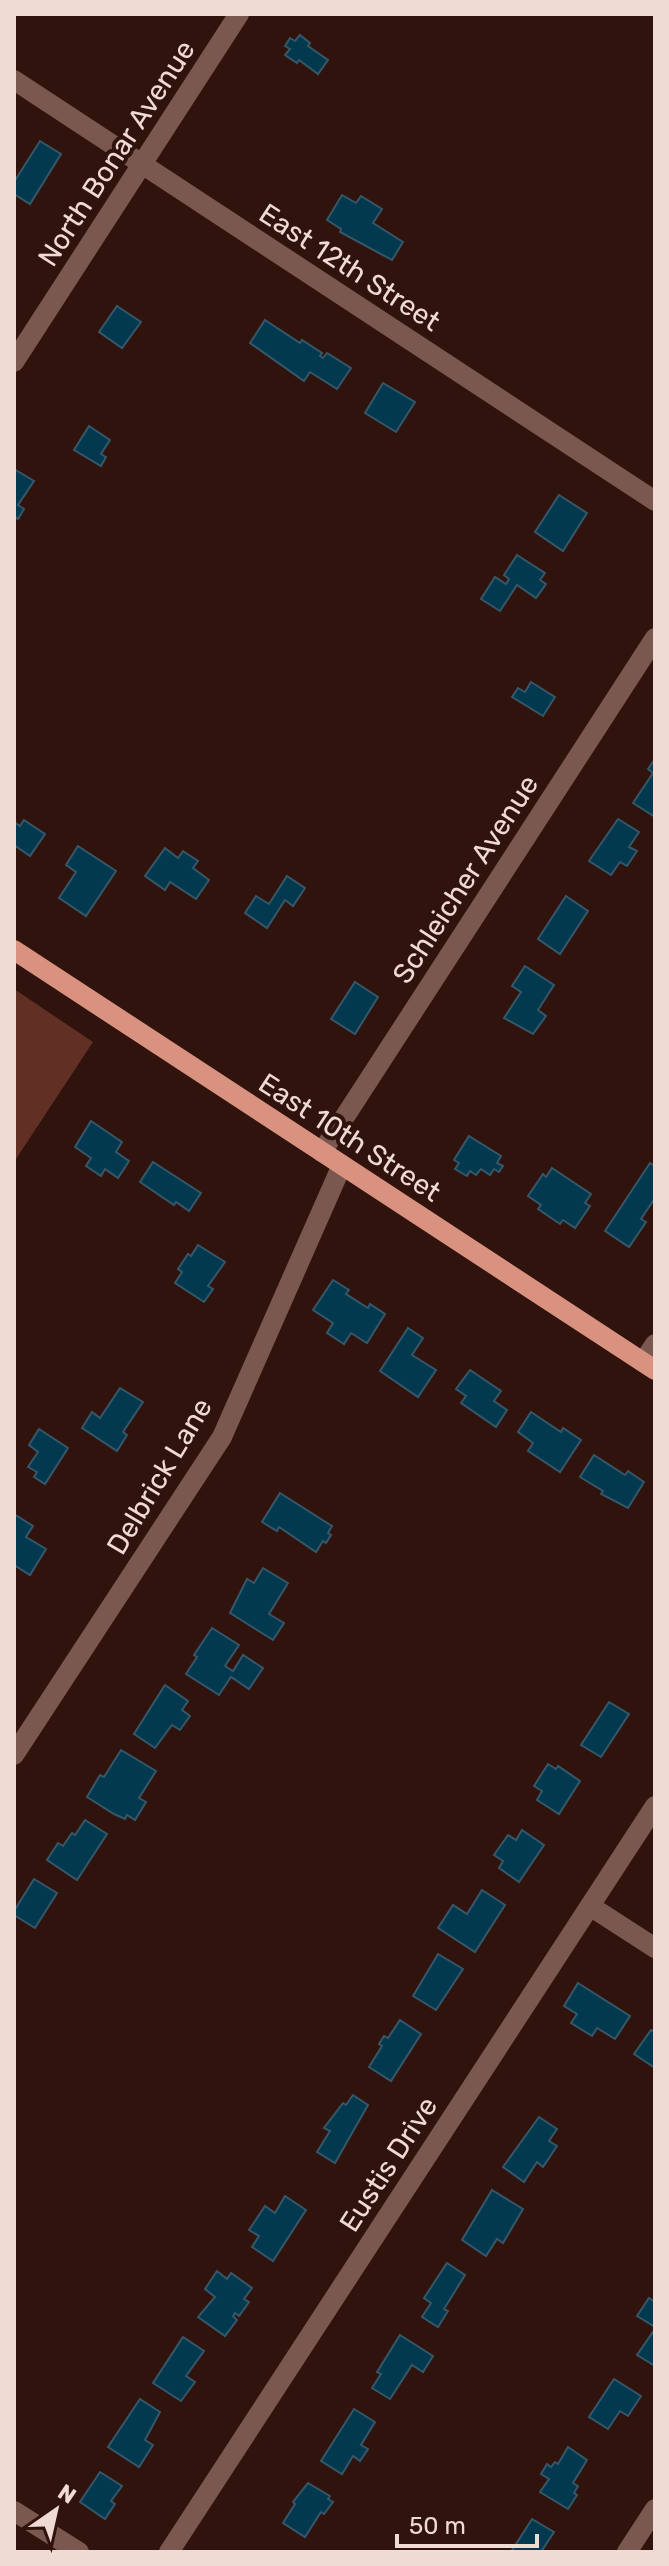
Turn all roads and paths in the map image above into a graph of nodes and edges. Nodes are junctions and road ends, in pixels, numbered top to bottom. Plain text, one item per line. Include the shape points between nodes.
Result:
1 (239, 14) edge
2 (14, 80) edge
3 (142, 164) junction
4 (14, 362) edge
5 (655, 501) edge
6 (655, 638) edge
7 (14, 950) edge
8 (322, 1152) junction
9 (342, 1165) junction
10 (655, 1344) edge
11 (649, 1366) edge
12 (14, 1755) edge
13 (655, 1806) edge
14 (590, 1906) junction
15 (655, 1948) edge
16 (655, 2509) edge
17 (14, 2511) edge
18 (79, 2552) edge
19 (169, 2552) edge
20 (627, 2552) edge

1 - 3 street, North Bonar Avenue
2 - 3 street, East 12th Street
3 - 4 street, North Bonar Avenue
3 - 5 street, East 12th Street
6 - 8 street, Schleicher Avenue
7 - 8 main road, East 10th Street
8 - 9 main road, East 10th Street
9 - 11 main road, East 10th Street
9 - 12 street, Delbrick Lane via 222,1437
10 - 11 street
13 - 14 street, Eustis Drive
14 - 15 street
14 - 19 street, Eustis Drive
16 - 20 street
17 - 18 street

